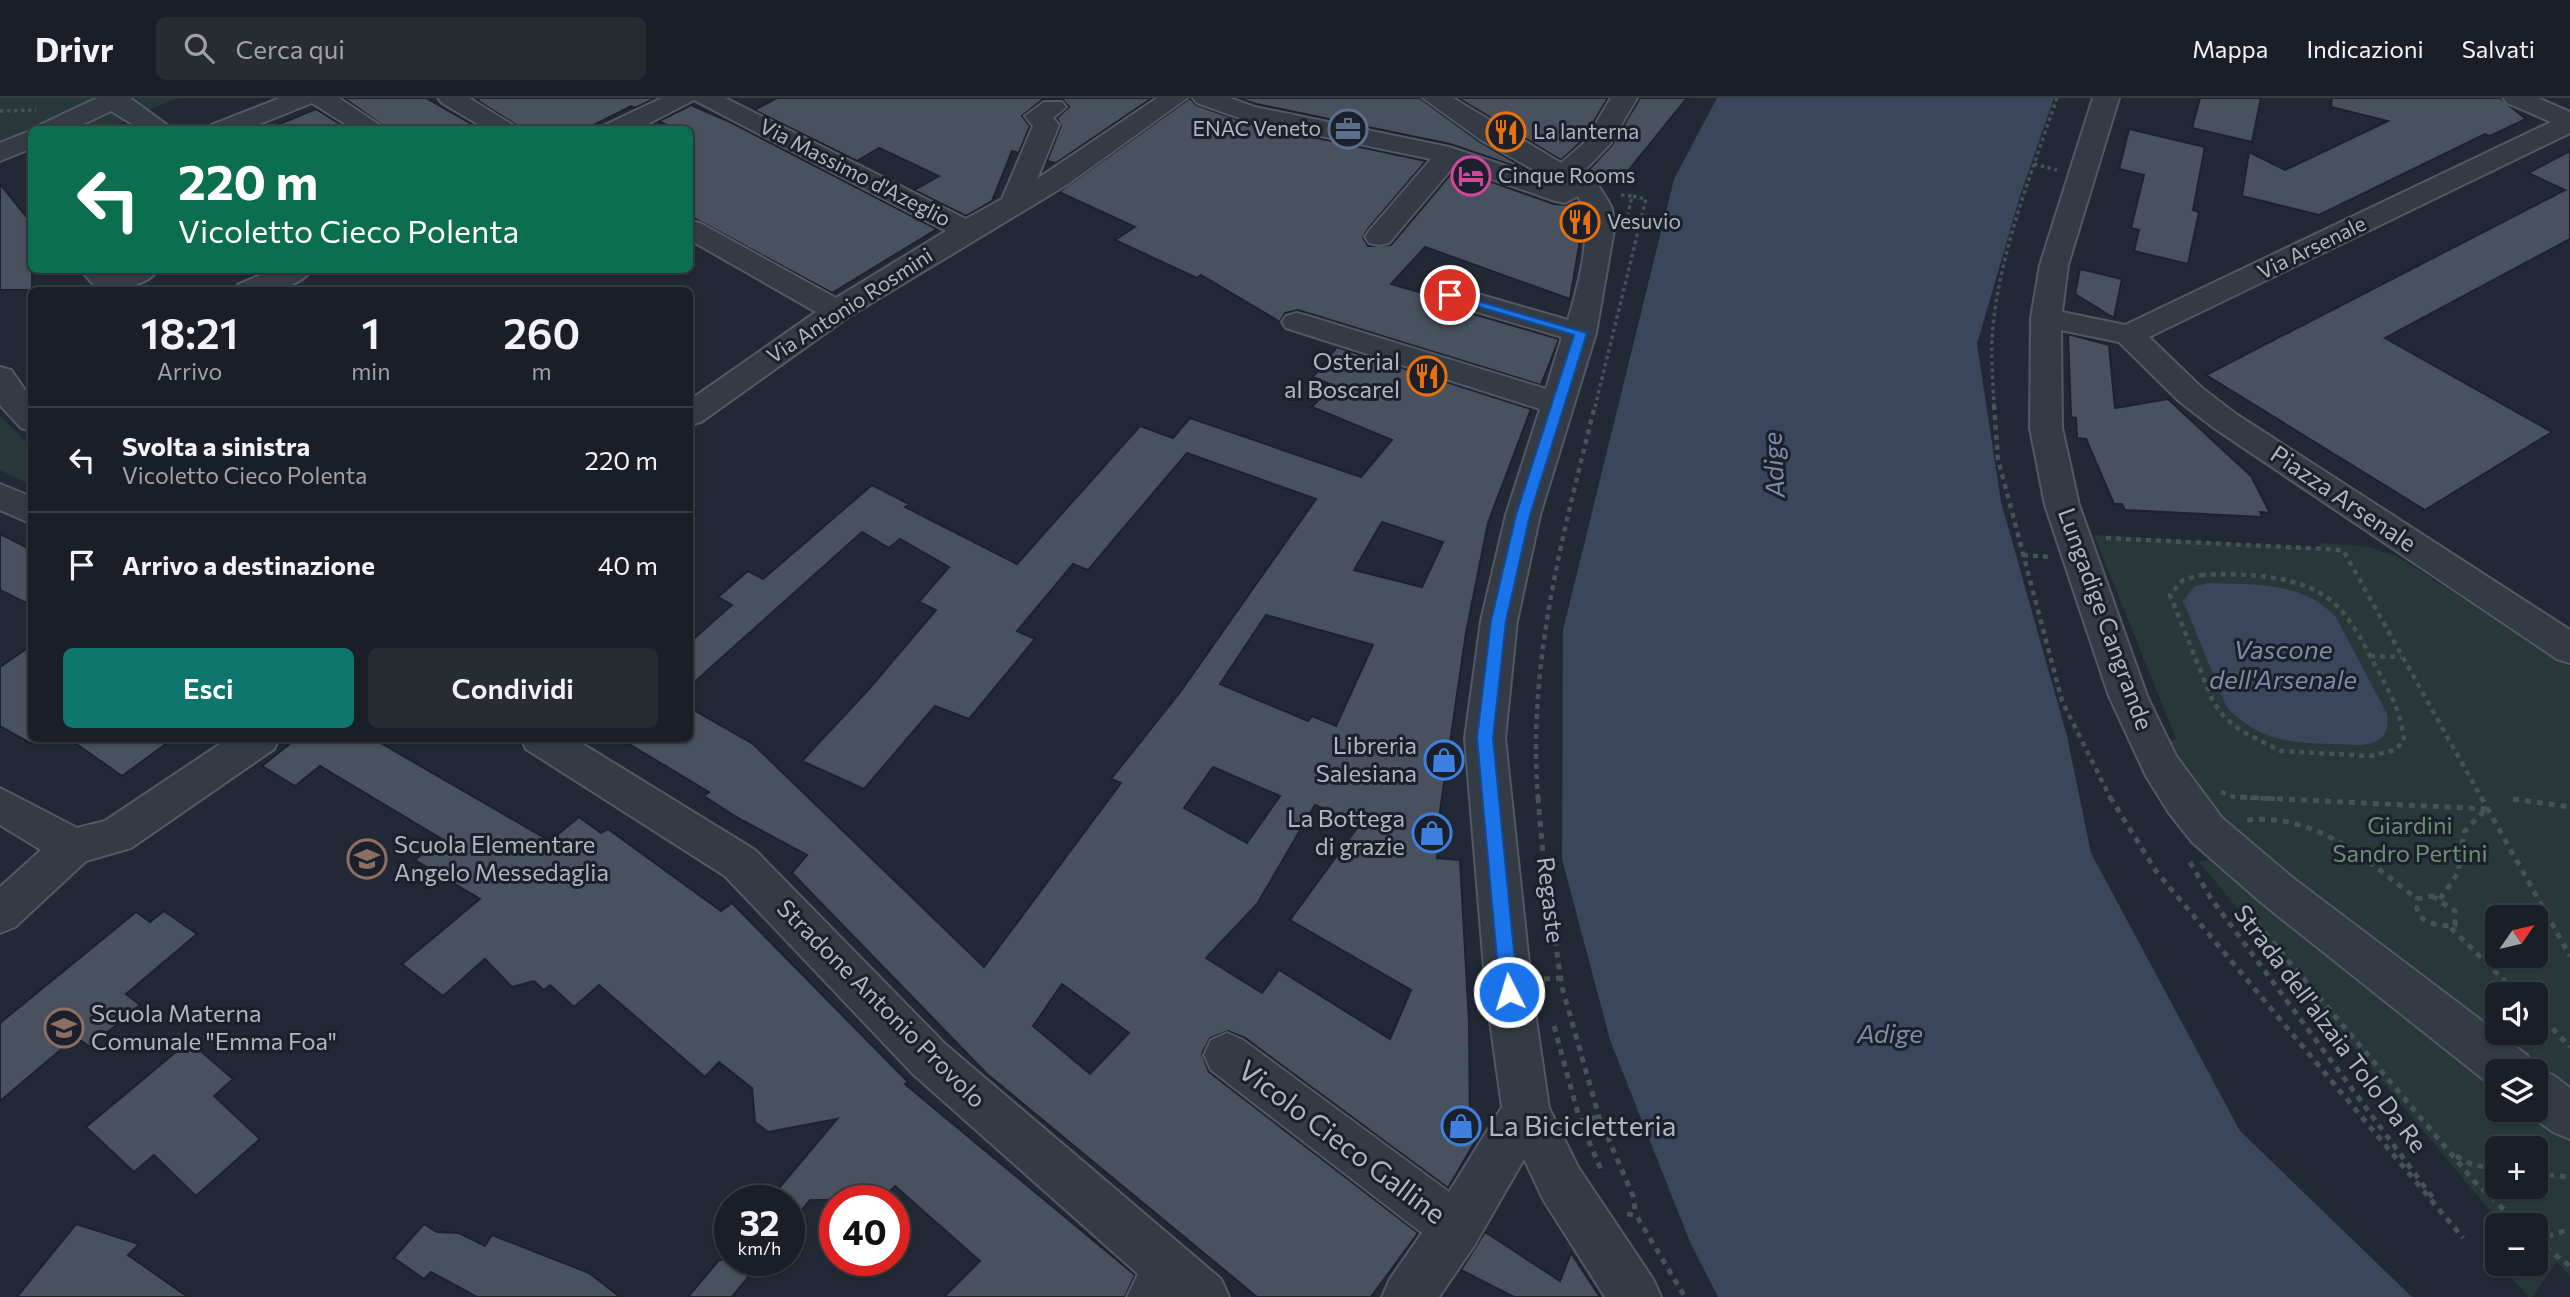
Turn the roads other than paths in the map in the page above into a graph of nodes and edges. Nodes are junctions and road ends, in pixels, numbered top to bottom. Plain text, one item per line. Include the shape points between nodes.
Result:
1 (303, 98) edge
2 (321, 98) edge
3 (451, 98) edge
4 (683, 98) edge
5 (705, 98) edge
6 (1174, 98) edge
7 (1206, 98) edge
8 (1436, 98) edge
9 (1624, 98) edge
10 (2106, 98) edge
11 (2516, 98) edge
12 (114, 99) edge
13 (1053, 107) dead end
14 (2570, 122) edge
15 (57, 126) edge
16 (155, 126) edge
17 (230, 126) edge
18 (367, 126) edge
19 (501, 126) edge
20 (623, 126) edge
21 (28, 140) edge
22 (0, 153) edge
23 (1449, 155) junction
24 (1564, 174) junction
25 (1532, 184) junction
26 (1014, 202) junction
27 (1616, 206) junction
28 (967, 230) junction
29 (693, 231) edge
30 (1380, 237) dead end
31 (98, 273) edge
32 (136, 273) edge
33 (290, 273) edge
34 (256, 287) edge
35 (1450, 295) dead end
36 (837, 311) junction
37 (2046, 318) junction
38 (1297, 322) dead end
39 (1581, 333) junction
40 (2129, 335) junction
41 (10, 390) edge
42 (1559, 404) junction
43 (693, 413) edge
44 (28, 415) edge
45 (0, 496) edge
46 (28, 510) edge
47 (2570, 649) edge
48 (254, 742) edge
49 (546, 742) edge
50 (0, 805) edge
51 (73, 847) junction
52 (0, 914) edge
53 (1227, 1055) dead end
54 (2495, 1059) edge
55 (2548, 1100) edge
56 (1526, 1111) junction
57 (2570, 1116) edge
58 (1456, 1228) junction
59 (1175, 1288) edge
60 (1408, 1297) edge
61 (1635, 1297) edge

1 - 17 street
2 - 18 street
3 - 19 street
4 - 20 street
5 - 28 street, Via Massimo d'Azeglio
6 - 26 street, Via Antonio Rosmini via 1058,178
7 - 23 street via 1248,113
8 - 24 street
9 - 24 street via 1583,163
10 - 37 street, Lungadige Cangrande via 2054,265
11 - 14 street
12 - 15 street
12 - 16 street
13 - 26 street via 1038,116 1046,125
14 - 40 street, Via Arsenale
21 - 22 street
23 - 25 street
23 - 30 street
24 - 25 street
24 - 27 street
25 - 27 street
26 - 28 street, Via Antonio Rosmini
27 - 39 street via 1601,223
28 - 36 street, Via Antonio Rosmini
29 - 36 street
31 - 32 street via 108,284
33 - 34 street
35 - 39 street
36 - 43 street, Via Antonio Rosmini
37 - 40 street
37 - 54 street, Lungadige Cangrande via 2046,428 2062,505 2128,696 2160,765 2207,830
38 - 42 street
39 - 42 street
40 - 47 street, Piazza Arsenale via 2191,396 2225,421
41 - 44 street
42 - 56 street via 1523,515 1499,621 1485,738 1509,992
45 - 46 street
48 - 51 street via 116,836
49 - 59 street, Stradone Antonio Provolo via 740,863 929,1059
50 - 51 street
51 - 52 street
53 - 58 street, Vicolo Cieco Galline
55 - 57 street
56 - 58 street
56 - 61 street via 1560,1184
58 - 60 street

